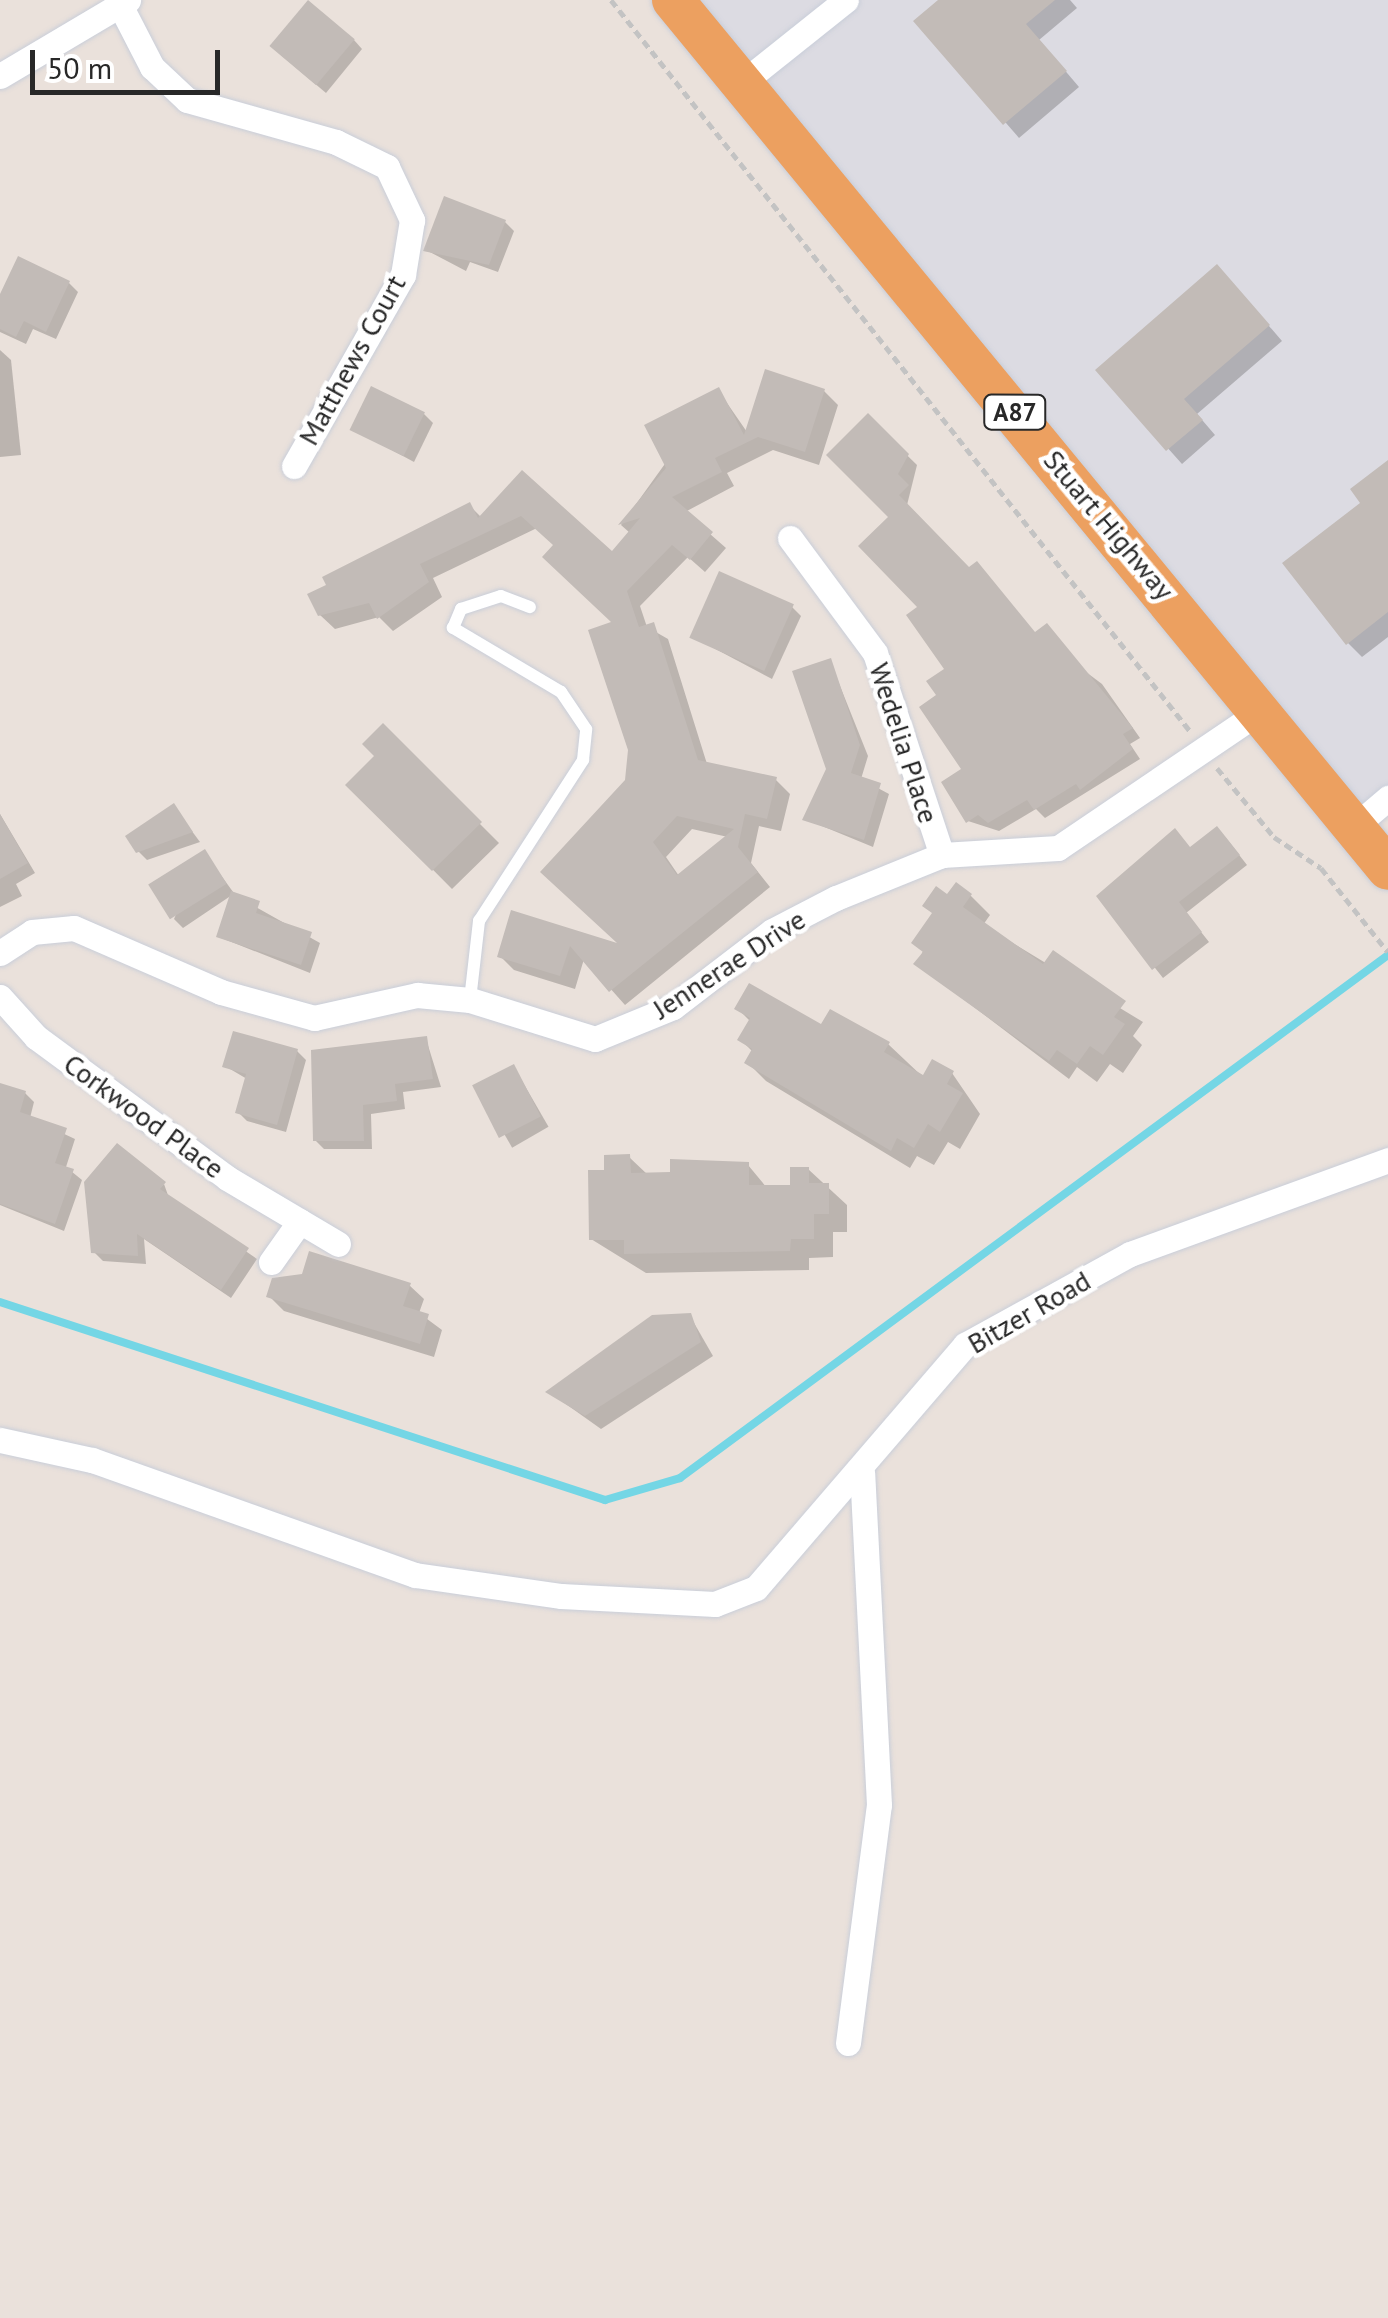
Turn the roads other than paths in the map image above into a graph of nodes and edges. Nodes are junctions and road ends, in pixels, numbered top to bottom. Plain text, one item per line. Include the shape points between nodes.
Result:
1 (673, 0) edge
2 (846, 0) edge
3 (124, 2) edge
4 (0, 76) edge
5 (742, 83) junction
6 (294, 466) dead end
7 (790, 538) dead end
8 (530, 606) dead end
9 (1262, 710) junction
10 (1388, 798) edge
11 (1354, 826) junction
12 (942, 855) junction
13 (1388, 869) edge
14 (0, 953) edge
15 (0, 997) edge
16 (470, 1000) junction
17 (1388, 1160) edge
18 (300, 1222) junction
19 (338, 1244) dead end
20 (270, 1262) dead end
21 (0, 1440) edge
22 (862, 1474) junction
23 (848, 2043) dead end

1 - 5 highway, Stuart Highway / A87
2 - 5 street
3 - 4 street
3 - 6 street, Matthews Court via 152,67 187,100 336,142 387,168 412,220 403,275
5 - 9 highway, Stuart Highway / A87
7 - 12 street, Wedelia Place via 875,653
8 - 16 lane via 501,596 461,609 453,628 561,692 586,729 584,760 479,921
9 - 11 highway, Stuart Highway / A87
9 - 12 street, Jennerae Drive via 1058,848
10 - 11 street
11 - 13 highway, Stuart Highway / A87
12 - 16 street, Jennerae Drive via 772,931 673,1007 595,1040
14 - 16 street, Jennerae Drive via 32,932 74,928 221,992 314,1018 418,995
15 - 18 street, Corkwood Place via 36,1037
17 - 22 street, Bitzer Road via 1130,1254 965,1345
18 - 19 street, Corkwood Place
18 - 20 street
21 - 22 street, Bitzer Road via 92,1460 415,1575 680,1606 756,1588
22 - 23 street via 879,1805

